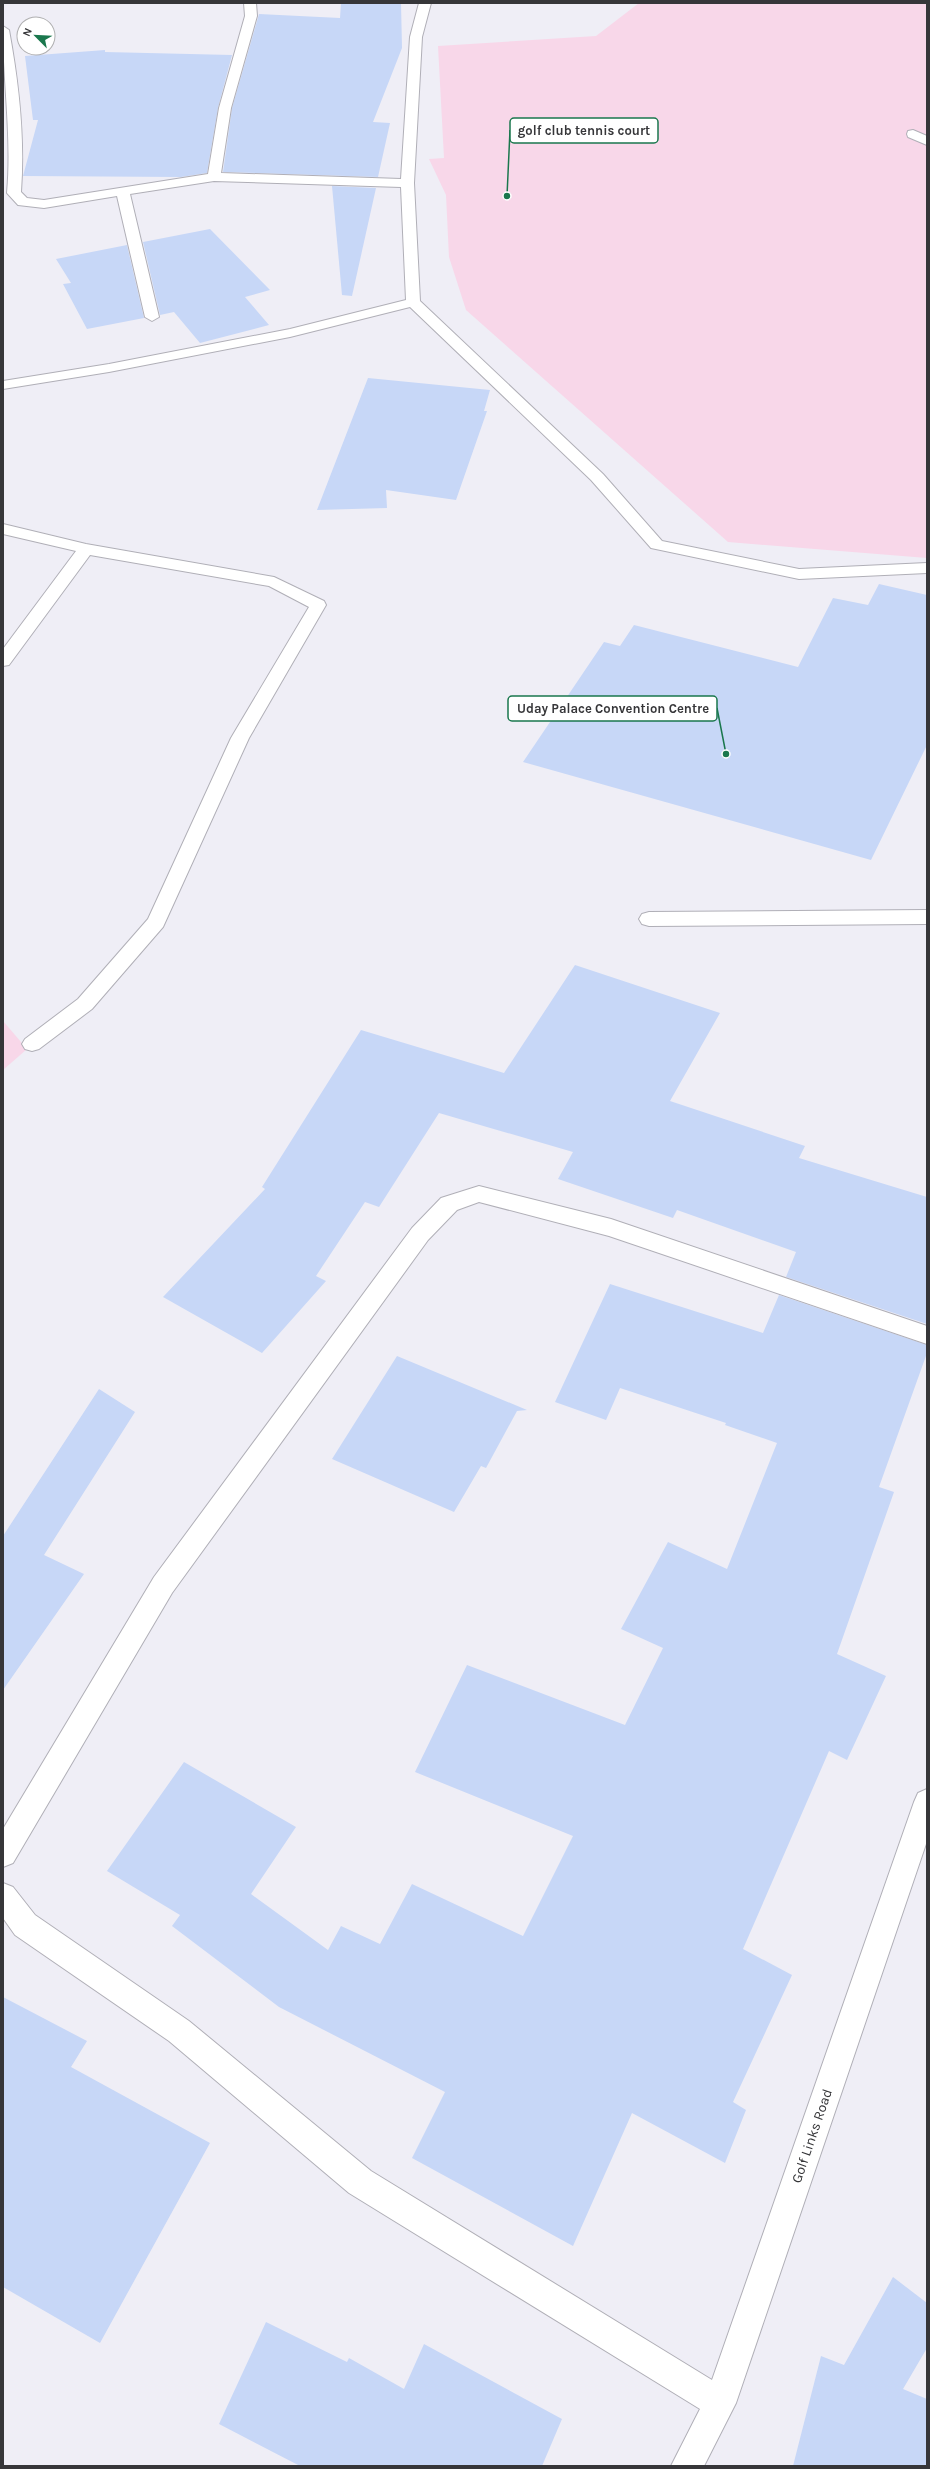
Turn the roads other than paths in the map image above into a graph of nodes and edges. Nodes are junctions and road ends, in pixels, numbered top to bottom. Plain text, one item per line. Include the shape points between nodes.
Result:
1 (250, 3) edge
2 (425, 3) edge
3 (3, 30) edge
4 (913, 134) dead end
5 (927, 141) edge
6 (214, 177) junction
7 (406, 183) junction
8 (123, 192) junction
9 (413, 302) junction
10 (152, 317) dead end
11 (3, 385) edge
12 (3, 529) edge
13 (86, 549) junction
14 (927, 568) edge
15 (3, 661) edge
16 (927, 917) edge
17 (649, 919) dead end
18 (32, 1044) dead end
19 (927, 1335) edge
20 (927, 1802) edge
21 (3, 1854) edge
22 (3, 1896) edge
23 (720, 2403) junction
24 (686, 2466) edge

1 - 6 street via 250,16 225,108
2 - 7 street via 416,37
3 - 8 street via 14,90 18,155 14,194 23,202 44,204
4 - 5 street
6 - 7 street
6 - 8 street
7 - 9 street
8 - 10 street
9 - 11 street via 290,333 109,368
9 - 14 street via 597,477 656,546 799,574
12 - 13 street
13 - 15 street
13 - 18 street via 274,582 318,605 240,738 156,922 85,1004
16 - 17 street
19 - 21 street via 611,1228 480,1194 449,1204 420,1234 163,1585
20 - 23 street, Golf Links Road
22 - 23 street via 25,1926 179,2031 360,2182
23 - 24 street, Golf Links Road

